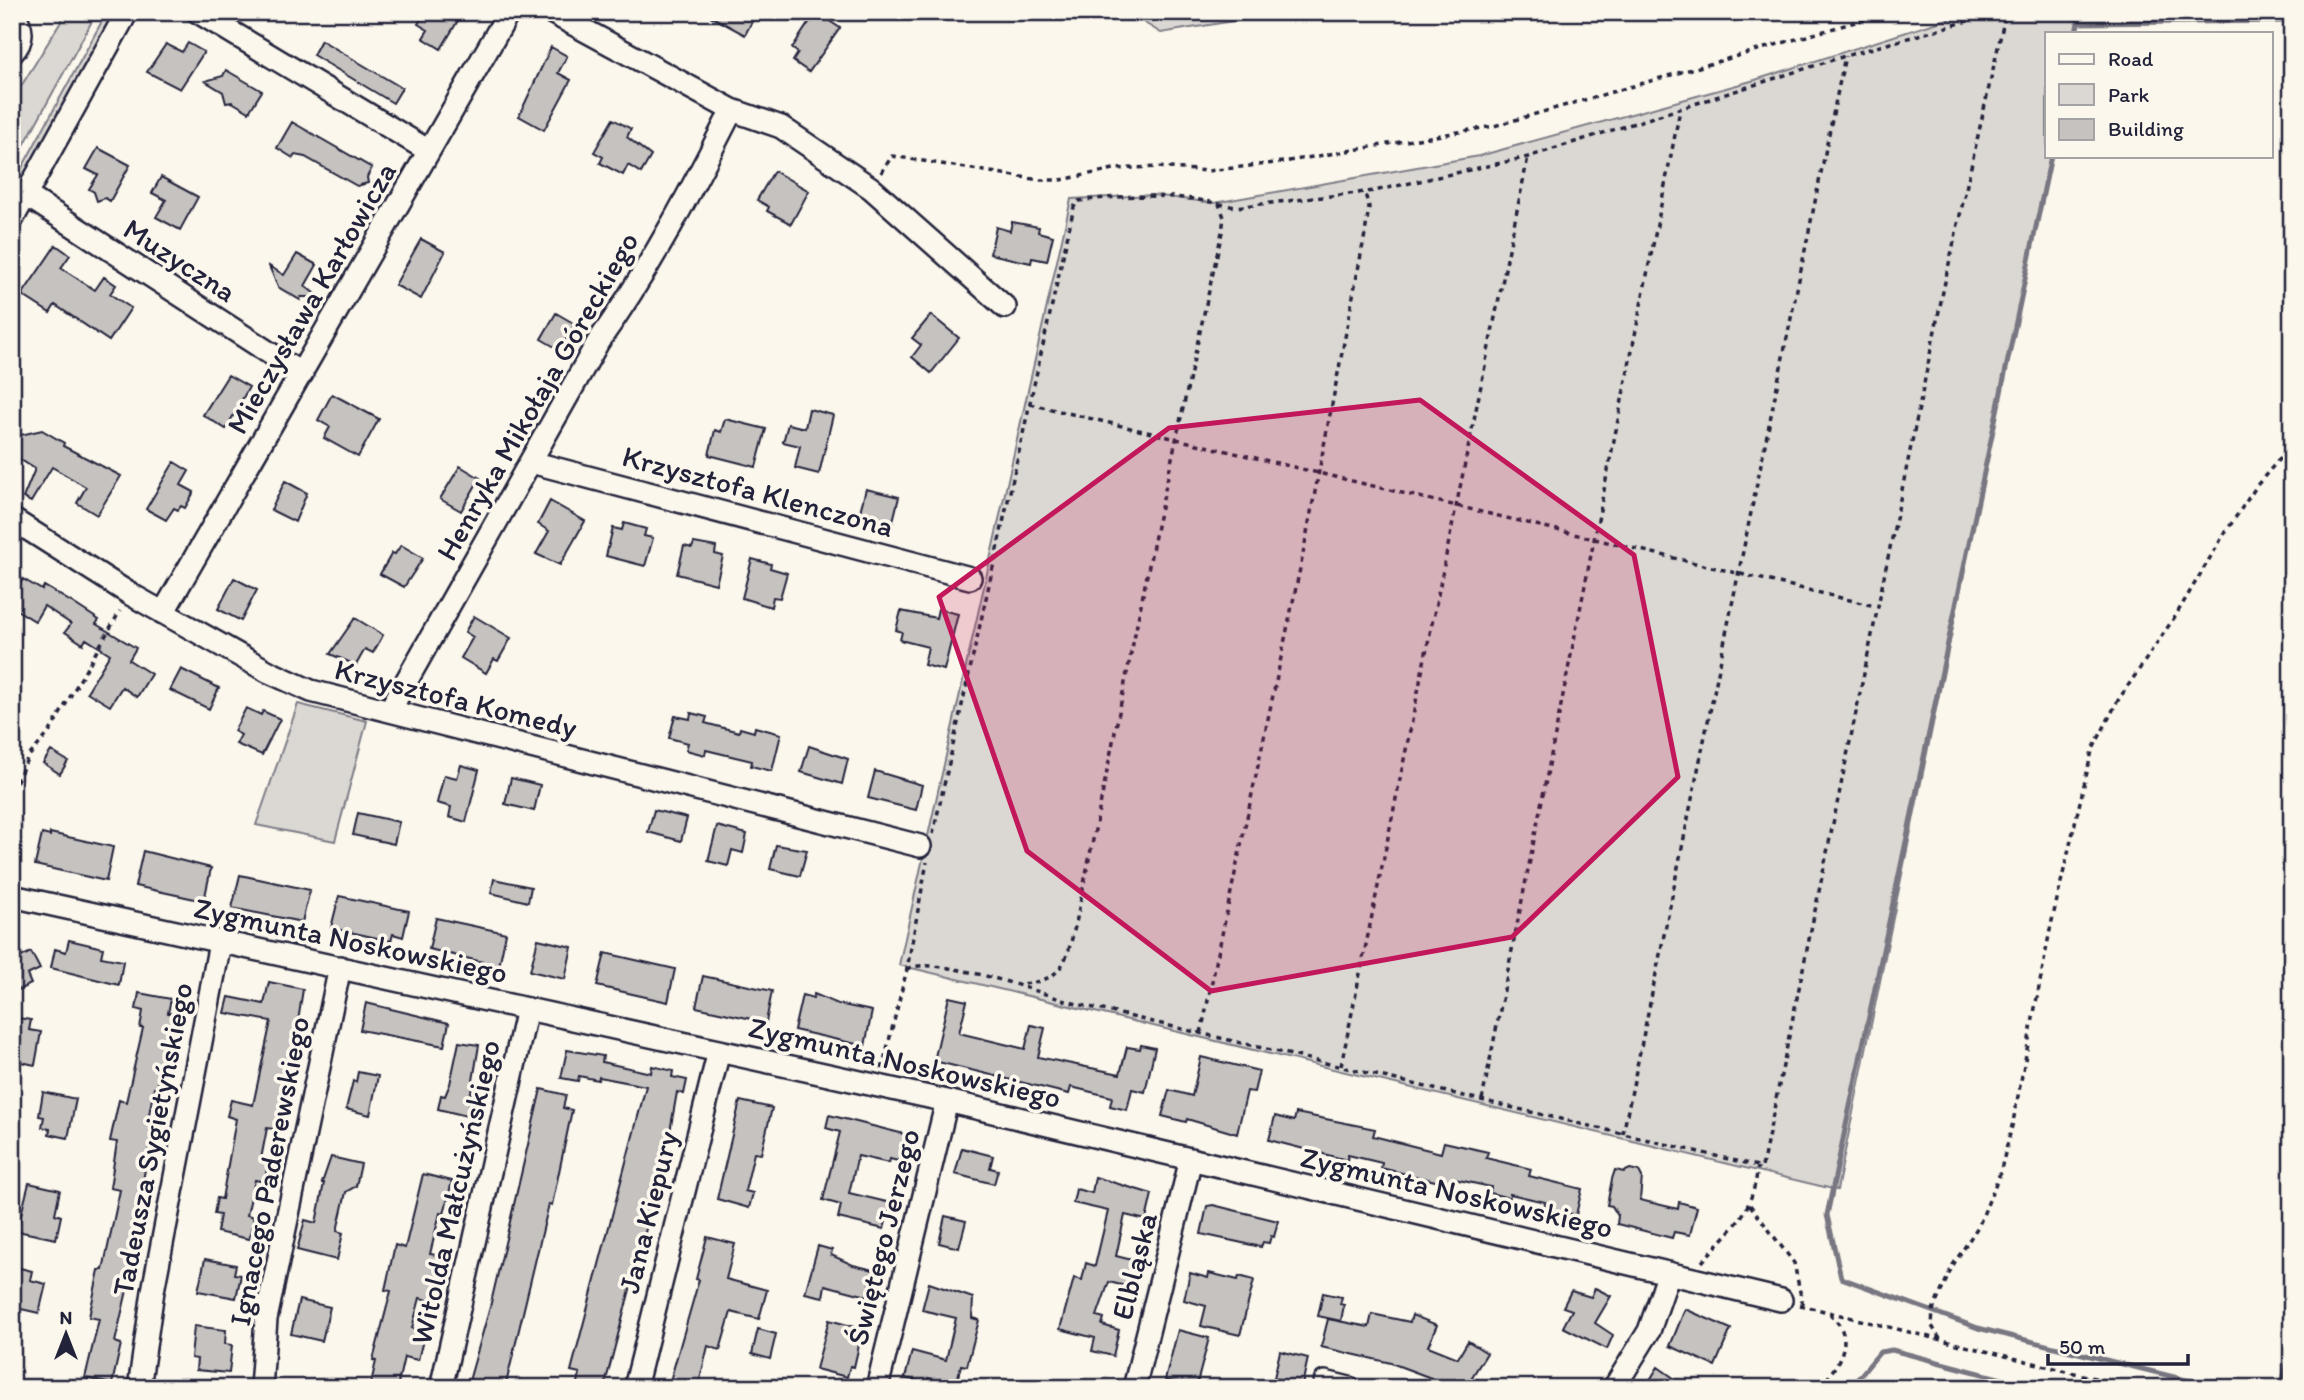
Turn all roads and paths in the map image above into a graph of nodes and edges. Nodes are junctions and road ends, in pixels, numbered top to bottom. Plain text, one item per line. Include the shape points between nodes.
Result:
1 (12, 12) edge
2 (127, 12) edge
3 (198, 12) edge
4 (509, 12) edge
5 (551, 12) edge
6 (1890, 12) edge
7 (1999, 12) edge
8 (2006, 12) edge
9 (12, 53) edge
10 (1845, 56) junction
11 (732, 110) junction
12 (1681, 110) junction
13 (429, 151) junction
14 (1528, 157) junction
15 (871, 188) junction
16 (1359, 192) junction
17 (26, 195) junction
18 (1219, 204) junction
19 (12, 220) edge
20 (1005, 307) dead end
21 (302, 374) junction
22 (1030, 404) junction
23 (2292, 444) edge
24 (531, 463) junction
25 (12, 519) edge
26 (970, 578) dead end
27 (130, 594) junction
28 (1879, 607) junction
29 (163, 613) junction
30 (390, 710) junction
31 (12, 792) edge
32 (927, 844) junction
33 (12, 896) edge
34 (220, 943) junction
35 (340, 967) junction
36 (907, 969) junction
37 (1018, 985) junction
38 (527, 1009) junction
39 (1201, 1033) junction
40 (719, 1051) junction
41 (1341, 1066) junction
42 (881, 1075) dead end
43 (1482, 1100) junction
44 (947, 1101) junction
45 (1623, 1134) junction
46 (1191, 1159) junction
47 (1758, 1167) junction
48 (1750, 1205) junction
49 (1699, 1268) dead end
50 (1669, 1273) junction
51 (1781, 1300) joint
52 (1803, 1306) junction
53 (1828, 1312) junction
54 (1940, 1339) junction
55 (1325, 1382) dead end
56 (139, 1388) edge
57 (261, 1388) edge
58 (441, 1388) edge
59 (635, 1388) edge
60 (877, 1388) edge
61 (1134, 1388) edge
62 (1349, 1388) edge
63 (1614, 1388) edge
64 (1821, 1388) edge
65 (2135, 1388) edge

1 - 9 street via 22,34
2 - 17 street
3 - 13 street
4 - 13 street, Mieczysława Karłowicza
5 - 11 street
6 - 15 path via 1571,106 1389,146 1226,170 1124,169 1060,180 1019,178 892,156
7 - 10 path
8 - 28 path
10 - 12 path
10 - 45 path
11 - 15 street via 781,127
11 - 24 street, Henryka Mikołaja Góreckiego via 651,263 598,342
12 - 14 path
12 - 43 path
13 - 21 street, Mieczysława Karłowicza
14 - 16 path
14 - 41 path
15 - 20 street
16 - 18 path via 1236,207
16 - 39 path via 1369,207 1365,234 1301,564
17 - 19 street
17 - 21 street, Muzyczna
18 - 22 path via 1155,196 1079,201
18 - 37 path via 1224,217 1222,232 1076,923 1061,969 1037,983
21 - 29 street, Mieczysława Karłowicza
22 - 28 path
22 - 32 path
23 - 54 path via 2223,536 2117,702 2092,751 2003,1161 1982,1218 1953,1265 1933,1310 1931,1320
24 - 26 street, Krzysztofa Klenczona
24 - 30 street, Henryka Mikołaja Góreckiego
25 - 27 street, Krzysztofa Komedy
27 - 29 street, Krzysztofa Komedy
27 - 31 path via 49,733 28,757
28 - 47 path via 1765,1154 1762,1167
29 - 30 street, Krzysztofa Komedy via 289,682 335,699
30 - 32 street, Krzysztofa Komedy
32 - 36 path
33 - 34 street, Zygmunta Noskowskiego
34 - 35 street, Zygmunta Noskowskiego
34 - 56 street, Tadeusza Sygietyńskiego via 153,1291
35 - 38 street, Zygmunta Noskowskiego
35 - 57 street, Ignacego Paderewskiego via 266,1319
36 - 37 path via 926,964
36 - 42 path
37 - 39 path via 1065,1001
38 - 40 street, Zygmunta Noskowskiego
38 - 58 street, Witolda Małcużyńskiego
39 - 41 path
40 - 44 street, Zygmunta Noskowskiego
40 - 59 street, Jana Kiepury
41 - 43 path
43 - 45 path
44 - 46 street, Zygmunta Noskowskiego
44 - 60 street, Świętego Jerzego
45 - 47 path
46 - 50 street, Zygmunta Noskowskiego
46 - 61 street, Elbląska
47 - 48 path
48 - 49 path
48 - 52 path via 1794,1263
50 - 51 street, Zygmunta Noskowskiego
50 - 63 street via 1649,1331
51 - 52 path
52 - 53 path
53 - 54 path
53 - 64 path via 1842,1326 1845,1342
54 - 65 path
55 - 62 street

